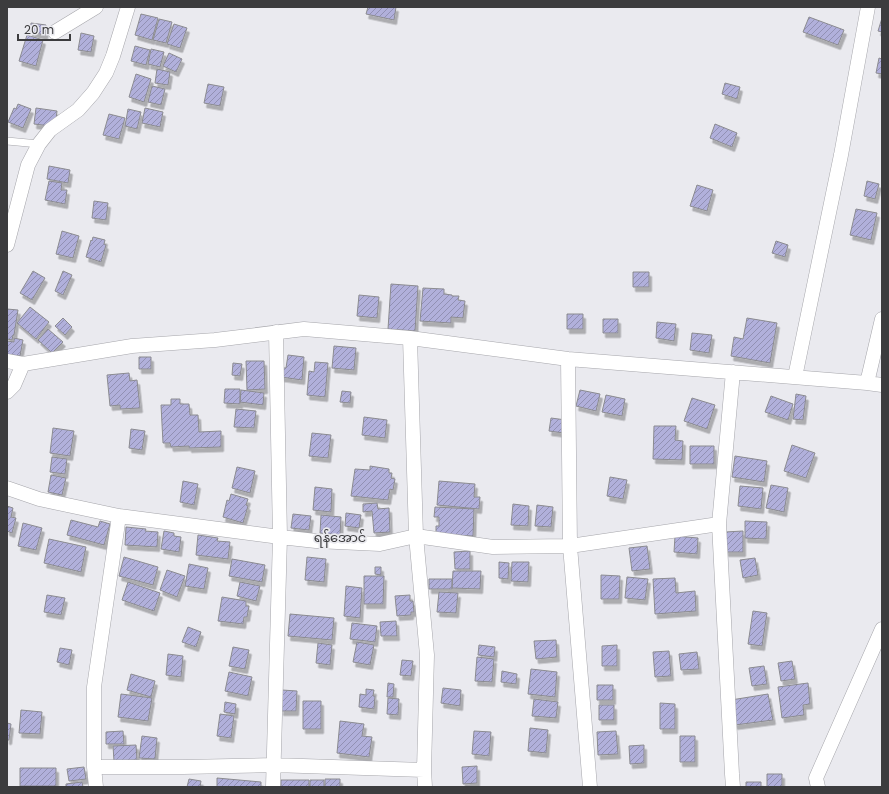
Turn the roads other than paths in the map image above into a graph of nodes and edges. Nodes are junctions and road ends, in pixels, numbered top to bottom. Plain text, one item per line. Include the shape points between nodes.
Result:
1 (96, 7) edge
2 (128, 7) edge
3 (868, 7) edge
4 (55, 32) dead end
5 (7, 140) edge
6 (39, 144) junction
7 (7, 245) edge
8 (882, 320) edge
9 (276, 332) junction
10 (410, 338) junction
11 (568, 359) junction
12 (7, 361) edge
13 (23, 364) junction
14 (733, 372) junction
15 (795, 377) junction
16 (867, 383) junction
17 (882, 385) edge
18 (7, 392) edge
19 (7, 488) edge
20 (119, 516) junction
21 (719, 524) junction
22 (416, 536) junction
23 (280, 537) junction
24 (570, 546) junction
25 (882, 629) edge
26 (274, 765) junction
27 (94, 767) junction
28 (424, 770) junction
29 (815, 784) edge
30 (96, 787) edge
31 (273, 787) edge
32 (425, 787) edge
33 (590, 787) edge
34 (733, 787) edge

1 - 4 street
2 - 6 street via 106,73 78,110 50,130
3 - 15 street via 841,155
5 - 6 lane
6 - 7 street via 28,165
8 - 16 street
9 - 10 street via 304,329
9 - 13 street via 215,340 132,346
9 - 23 street
10 - 11 street
10 - 22 street
11 - 14 street
11 - 24 street
12 - 13 street
13 - 18 street via 14,385
14 - 15 street
14 - 21 street
15 - 16 street
16 - 17 street
19 - 20 street via 39,499
20 - 23 street
20 - 27 street via 94,687
21 - 24 street
21 - 34 street
22 - 23 street via 380,544
22 - 24 street via 493,547
22 - 28 street via 427,655
23 - 26 street
24 - 33 street
25 - 29 street
26 - 27 street
26 - 28 street
26 - 31 street
27 - 30 street
28 - 32 street

